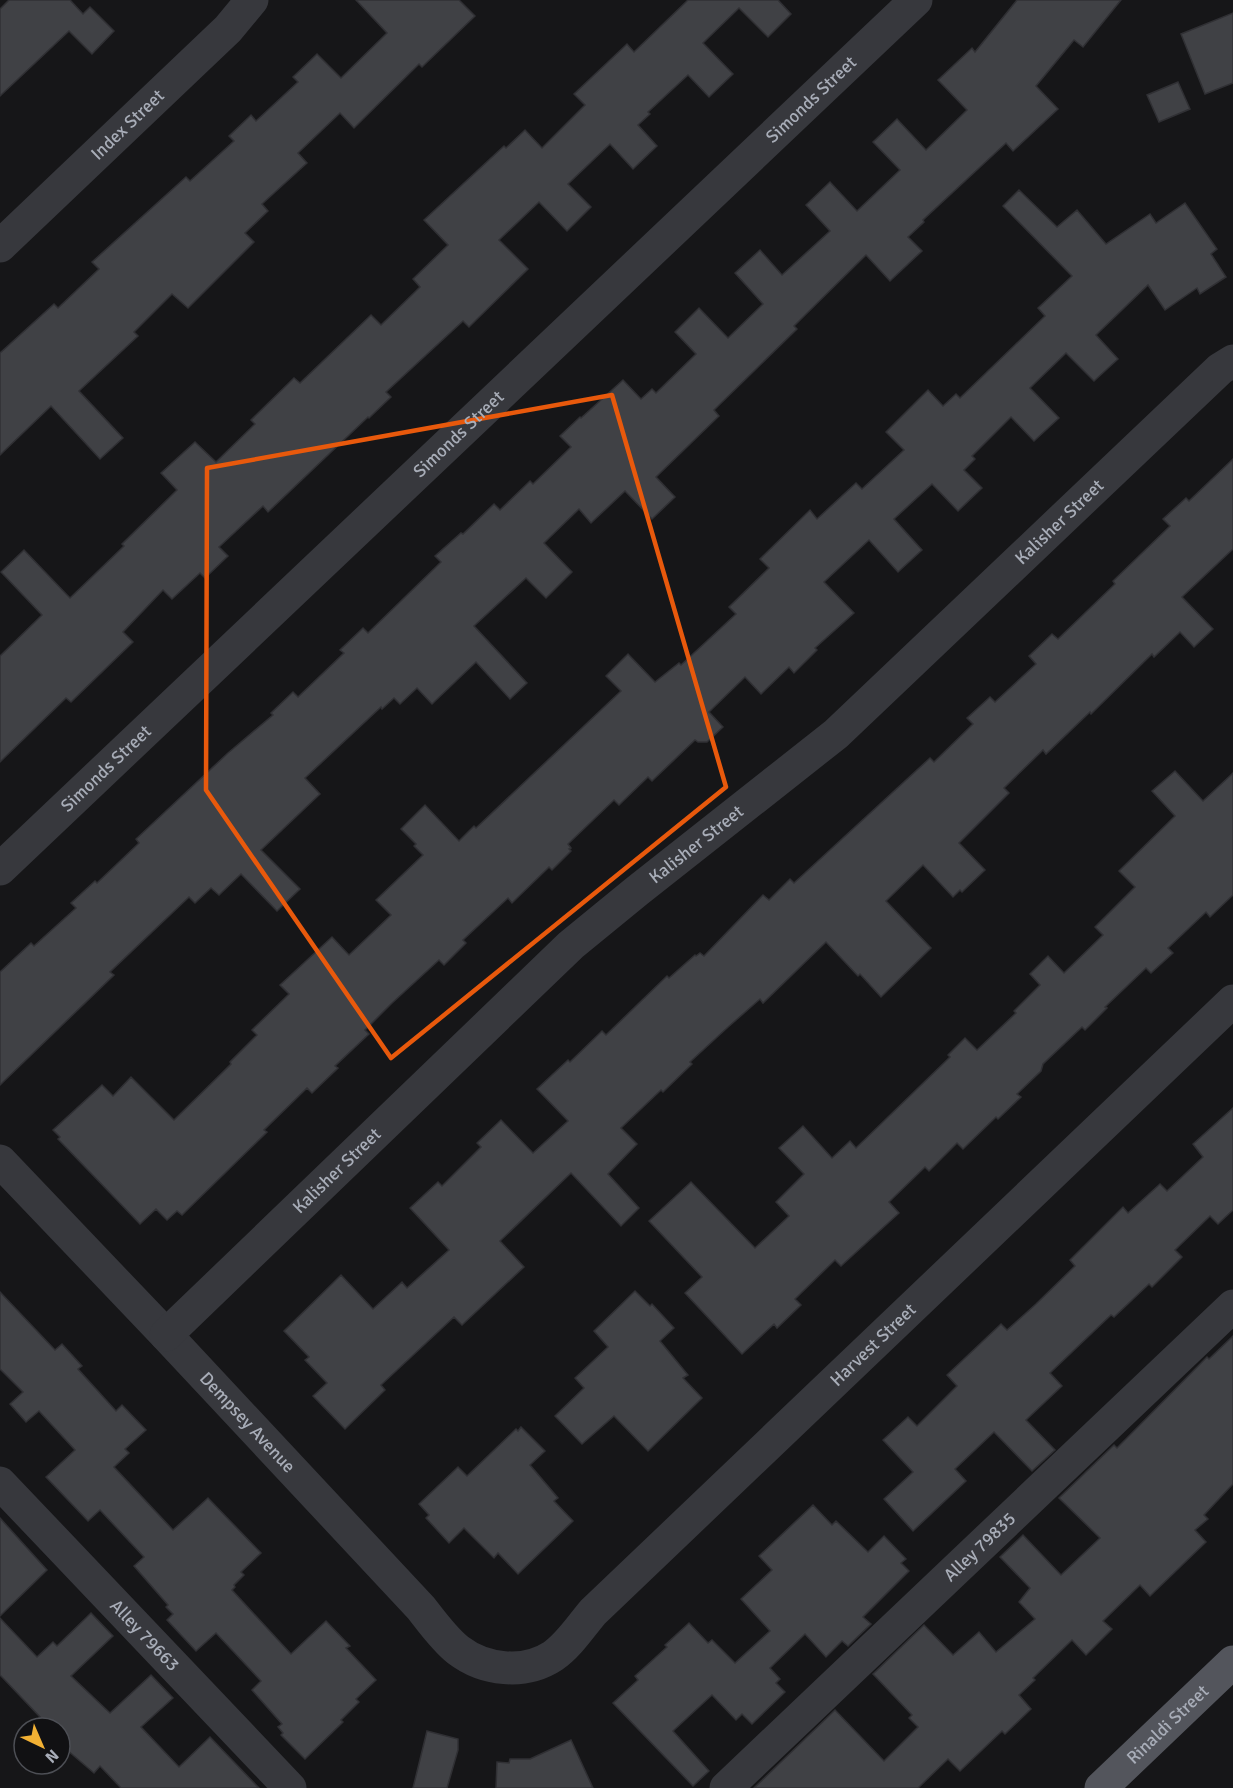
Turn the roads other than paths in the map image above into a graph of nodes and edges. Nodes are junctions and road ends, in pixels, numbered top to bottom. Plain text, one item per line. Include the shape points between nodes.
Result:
1 (252, 0) edge
2 (916, 0) edge
3 (0, 246) edge
4 (1233, 361) edge
5 (0, 869) edge
6 (1233, 1001) edge
7 (0, 1161) edge
8 (1233, 1306) edge
9 (166, 1335) junction
10 (0, 1483) edge
11 (1233, 1662) edge
12 (505, 1668) joint
13 (290, 1788) edge
14 (726, 1788) edge
15 (1101, 1788) edge

1 - 3 street, Index Street via 228,29
2 - 5 street, Simonds Street
4 - 9 street, Kalisher Street via 1220,369 836,734 571,945
6 - 12 street, Harvest Street via 593,1612 553,1656 532,1666
7 - 9 street, Dempsey Avenue
8 - 14 street, Alley 79835
9 - 12 street, Dempsey Avenue via 457,1649 481,1664
10 - 13 street, Alley 79663
11 - 15 main road, Rinaldi Street

